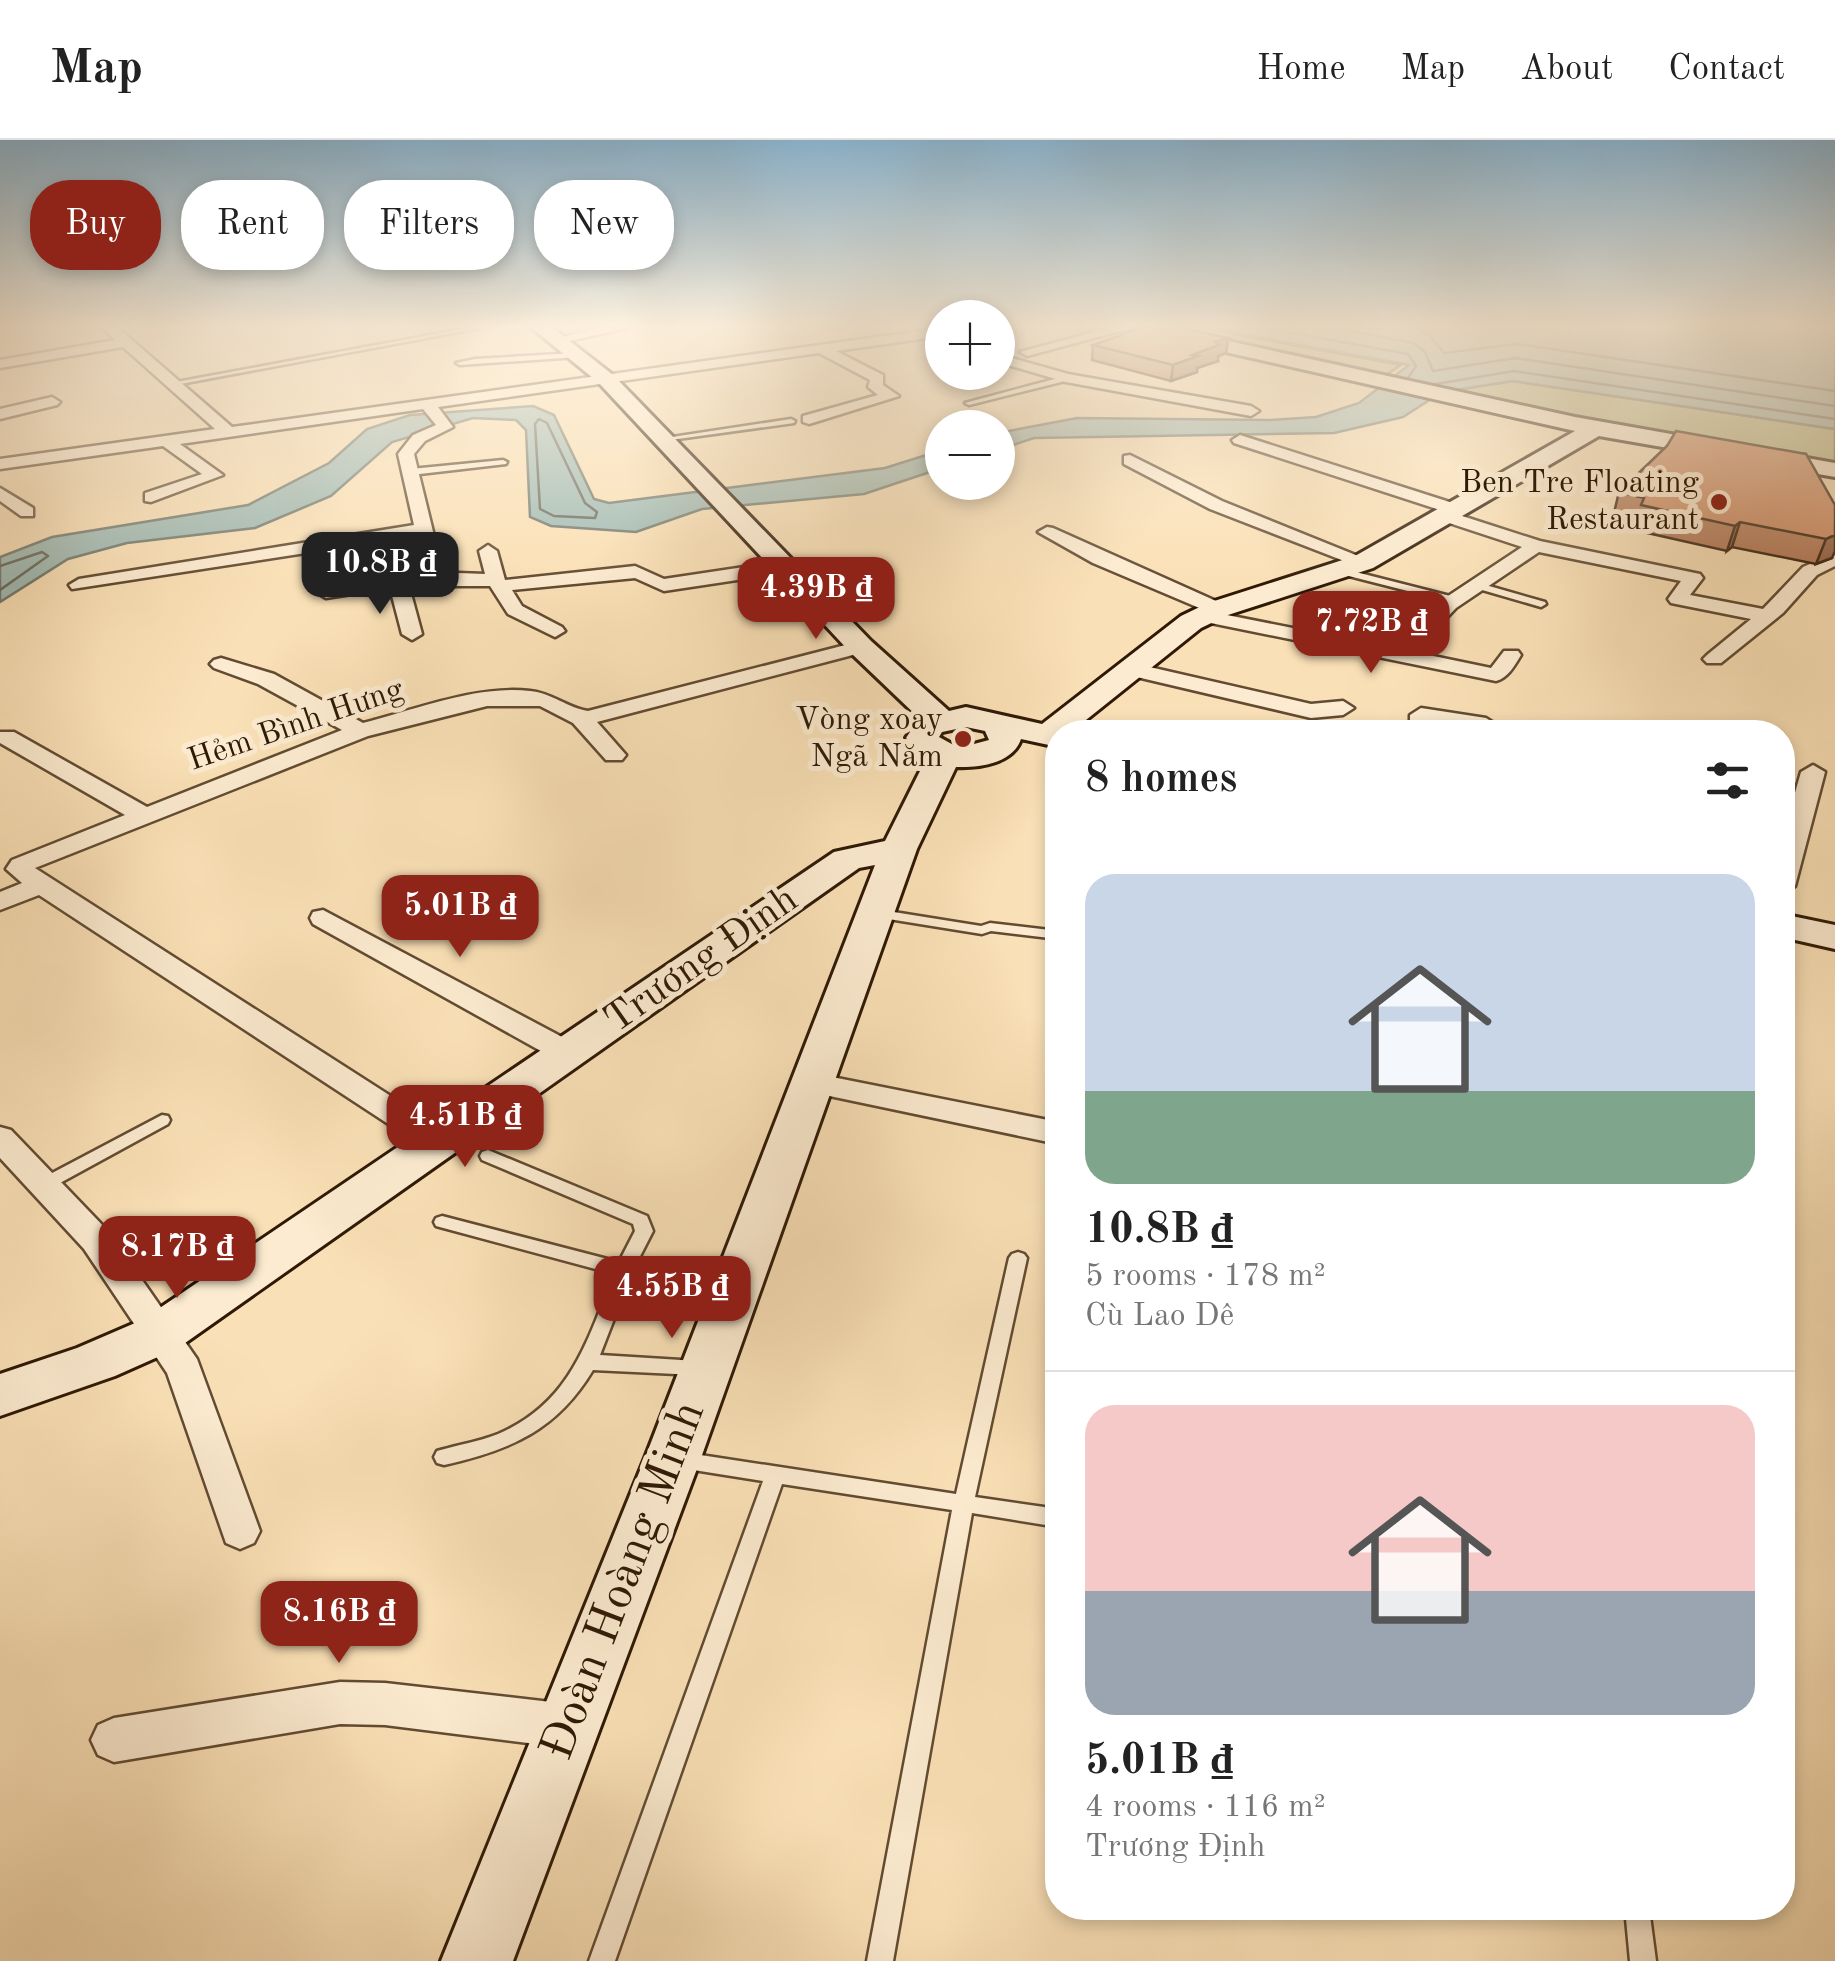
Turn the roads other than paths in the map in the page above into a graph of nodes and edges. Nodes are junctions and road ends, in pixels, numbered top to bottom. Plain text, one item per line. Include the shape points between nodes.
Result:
1 (207, 413) edge
2 (446, 413) edge
3 (639, 413) edge
4 (831, 413) edge
5 (1529, 413) edge
6 (436, 415) junction
7 (810, 419) dead end
8 (792, 420) dead end
9 (1598, 427) junction
10 (228, 432) junction
11 (664, 439) junction
12 (1240, 440) dead end
13 (166, 441) junction
14 (1130, 460) dead end
15 (502, 462) dead end
16 (0, 464) edge
17 (1835, 470) edge
18 (410, 472) junction
19 (0, 493) edge
20 (151, 497) dead end
21 (1451, 513) junction
22 (0, 517) edge
23 (425, 529) junction
24 (1047, 532) dead end
25 (1536, 546) junction
26 (1833, 549) edge
27 (488, 551) dead end
28 (784, 567) junction
29 (1352, 567) junction
30 (422, 578) junction
31 (398, 582) junction
32 (498, 583) junction
33 (79, 585) dead end
34 (1475, 586) junction
35 (326, 592) dead end
36 (1455, 600) junction
37 (1542, 604) dead end
38 (1210, 613) junction
39 (1766, 616) junction
40 (555, 631) dead end
41 (412, 634) dead end
42 (861, 647) junction
43 (1398, 656) junction
44 (1511, 656) dead end
45 (1714, 659) dead end
46 (221, 664) dead end
47 (1132, 669) junction
48 (1343, 708) dead end
49 (581, 718) junction
50 (1072, 720) edge
51 (1421, 720) edge
52 (1456, 720) edge
53 (360, 731) junction
54 (1045, 735) edge
55 (6, 737) dead end
56 (943, 738) junction
57 (614, 755) dead end
58 (1813, 772) dead end
59 (145, 816) junction
60 (1795, 838) edge
61 (899, 849) junction
62 (41, 885) junction
63 (0, 902) edge
64 (876, 913) junction
65 (323, 918) dead end
66 (1795, 928) edge
67 (1045, 933) edge
68 (1835, 937) edge
69 (568, 1053) junction
70 (812, 1083) junction
71 (162, 1120) dead end
72 (1045, 1130) edge
73 (0, 1138) edge
74 (439, 1142) junction
75 (488, 1156) dead end
76 (43, 1185) junction
77 (442, 1222) dead end
78 (1018, 1258) dead end
79 (624, 1270) junction
80 (160, 1334) junction
81 (588, 1362) junction
82 (706, 1368) junction
83 (0, 1395) edge
84 (444, 1458) dead end
85 (673, 1458) junction
86 (776, 1473) junction
87 (964, 1501) junction
88 (1045, 1516) edge
89 (240, 1531) dead end
90 (568, 1726) junction
91 (114, 1740) dead end
92 (1638, 1920) edge
93 (477, 1961) edge
94 (602, 1961) edge
95 (880, 1961) edge
96 (1643, 1961) edge

1 - 10 street
2 - 6 street
3 - 11 street
4 - 7 street
5 - 9 street
6 - 10 street
6 - 18 street via 406,454
8 - 11 lane
9 - 17 street via 1807,475
9 - 21 street
10 - 13 street
11 - 28 street
12 - 21 street
13 - 16 street
13 - 20 street via 215,475
14 - 29 street
15 - 18 lane
18 - 23 street
19 - 22 street via 27,512
21 - 25 street
21 - 29 street
23 - 30 street
23 - 33 street
24 - 38 street
25 - 34 street
25 - 39 street via 1693,578 1678,599
26 - 39 street
27 - 32 street
28 - 32 street via 664,584 635,572
28 - 42 street
29 - 36 lane
29 - 38 street
30 - 31 street
30 - 32 street
31 - 35 street
31 - 41 street
32 - 40 street via 515,610
34 - 36 street
34 - 37 lane
36 - 43 street
38 - 43 street
38 - 47 street
39 - 45 street
42 - 49 street
42 - 56 street
43 - 44 street via 1496,675
46 - 53 street via 250,672
47 - 48 street via 1311,712
47 - 50 street
49 - 53 street, Hẻm Bình Hưng via 529,696 487,699
49 - 57 street
51 - 52 street via 1421,714
53 - 59 street, Hẻm Bình Hưng
54 - 56 street via 1000,728 1005,740 972,757
55 - 59 street
56 - 61 street, Đoàn Hoàng Minh
58 - 60 street
59 - 62 street, Hẻm Bình Hưng via 25,860 20,869
61 - 64 street, Đoàn Hoàng Minh
61 - 69 street, Trương Định via 847,860
62 - 63 street
62 - 74 street
64 - 67 lane
64 - 70 street, Đoàn Hoàng Minh
65 - 69 street
66 - 68 street
69 - 74 street, Trương Định
70 - 72 street
70 - 82 street, Đoàn Hoàng Minh
71 - 76 lane
73 - 76 street
74 - 80 street, Trương Định
75 - 79 lane via 641,1220 644,1230
76 - 80 street via 96,1240
77 - 79 lane
78 - 87 lane
79 - 81 lane
80 - 83 street, Trương Định
80 - 89 street via 184,1369
81 - 82 lane
81 - 84 lane via 575,1386 522,1432 492,1448
82 - 85 street, Đoàn Hoàng Minh
85 - 86 lane
85 - 90 street, Đoàn Hoàng Minh
86 - 87 lane
86 - 94 lane
87 - 88 lane
87 - 95 lane
90 - 91 street via 340,1703
90 - 93 street, Đoàn Hoàng Minh
92 - 96 lane

